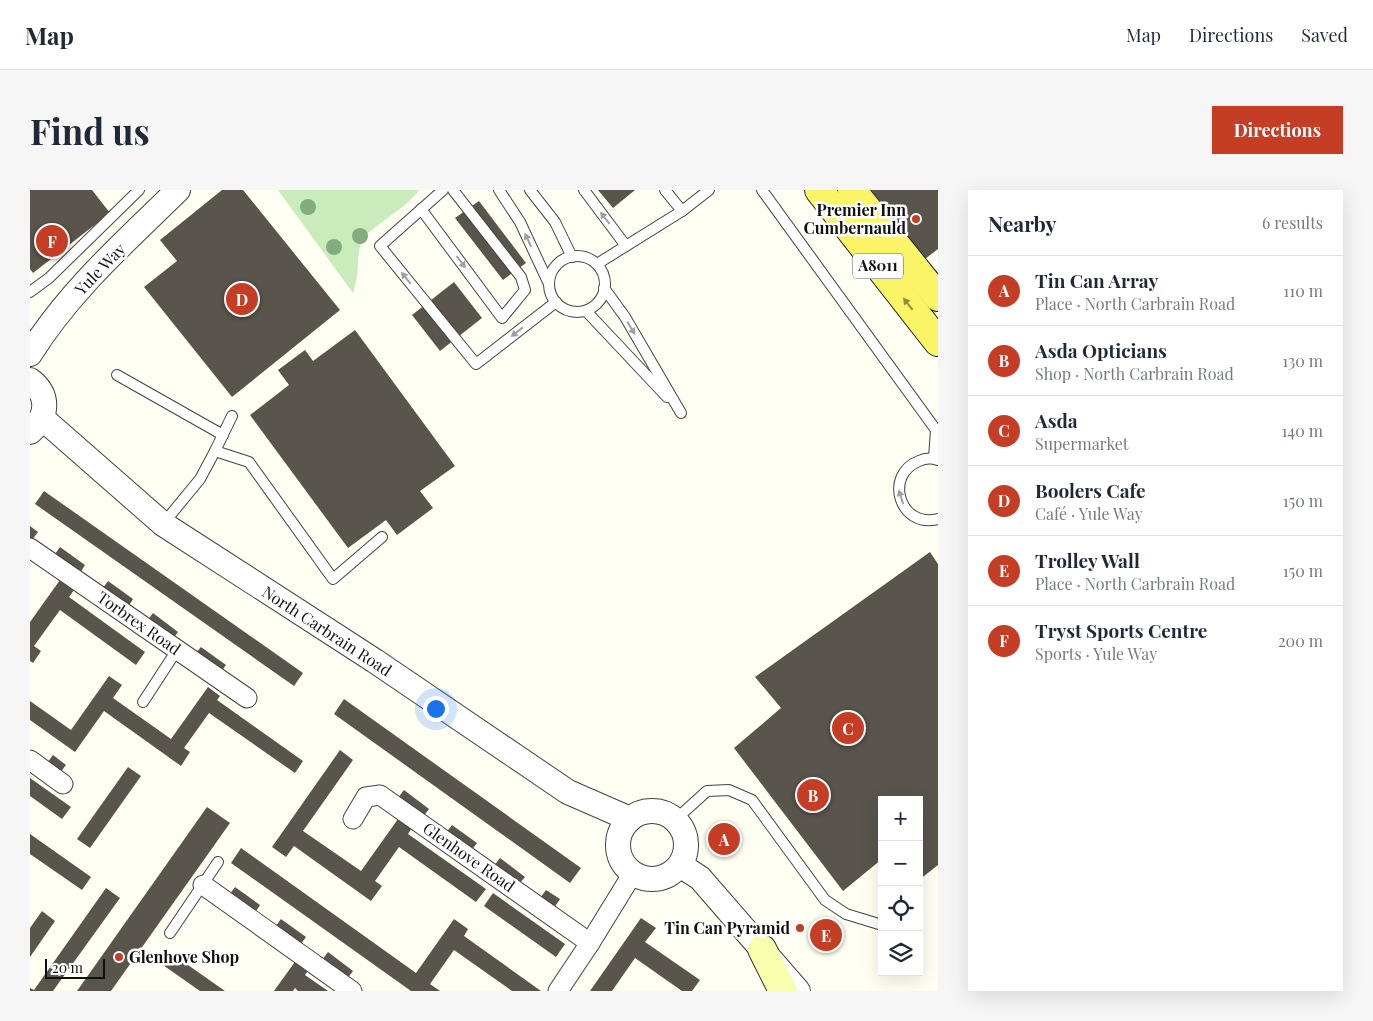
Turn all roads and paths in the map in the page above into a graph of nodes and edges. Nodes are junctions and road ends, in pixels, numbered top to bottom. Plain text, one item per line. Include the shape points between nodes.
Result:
1 (139, 190) edge
2 (178, 190) edge
3 (443, 190) edge
4 (453, 190) edge
5 (499, 190) edge
6 (530, 190) edge
7 (584, 190) edge
8 (665, 190) edge
9 (709, 190) edge
10 (762, 190) edge
11 (819, 190) edge
12 (852, 190) edge
13 (421, 209) junction
14 (682, 211) junction
15 (626, 246) junction
16 (572, 257) junction
17 (596, 264) junction
18 (549, 284) junction
19 (604, 288) junction
20 (30, 292) edge
21 (938, 297) edge
22 (556, 302) junction
23 (586, 310) junction
24 (938, 342) edge
25 (30, 354) edge
26 (117, 375) dead end
27 (30, 380) edge
28 (232, 416) dead end
29 (36, 425) edge
30 (223, 434) junction
31 (216, 451) junction
32 (936, 459) edge
33 (938, 519) edge
34 (163, 524) junction
35 (382, 537) dead end
36 (30, 549) edge
37 (177, 650) junction
38 (248, 698) dead end
39 (143, 702) dead end
40 (30, 760) edge
41 (64, 784) dead end
42 (630, 819) junction
43 (353, 820) dead end
44 (675, 820) junction
45 (218, 862) dead end
46 (680, 864) junction
47 (633, 873) junction
48 (203, 885) junction
49 (878, 924) edge
50 (170, 933) dead end
51 (590, 943) junction
52 (762, 949) junction
53 (352, 991) edge
54 (558, 991) edge
55 (783, 991) edge
56 (798, 991) edge

1 - 20 lane via 49,278
2 - 25 street, Yule Way via 90,277
3 - 13 lane
13 -> 4 lane via 502,318 525,290 521,277
18 -> 5 lane via 520,222
6 - 16 lane via 555,222
15 -> 7 lane
8 - 14 lane
9 - 14 lane
10 - 32 lane via 936,430
24 -> 11 main road, A8011
12 - 21 main road, A8011
22 -> 13 lane via 476,364 380,246
14 - 15 lane
15 - 17 lane
16 - 17 lane via 581,256
16 - 18 lane via 556,266
17 - 19 lane via 602,271
18 - 22 lane
19 - 23 lane via 599,302
19 -> 23 lane via 625,317 681,412
22 - 23 lane via 570,311
26 - 30 lane
27 - 29 street via 36,384 44,400 44,409
28 - 30 lane
29 - 34 street, North Carbrain Road
30 - 31 lane
31 - 34 lane via 200,479
31 - 35 lane via 249,462 333,579
33 -> 32 lane via 922,520 913,515 905,508 898,489 906,469 923,459
34 - 42 street, North Carbrain Road via 375,661 568,792
36 - 37 street, Torbrex Road
37 - 38 street, Torbrex Road
37 - 39 lane
40 - 41 street
42 - 44 street via 647,811 658,811
42 - 47 street via 623,827 618,847 625,866
43 - 51 street, Glenhove Road via 366,797 380,795
44 - 46 street via 685,836 686,846
44 - 49 lane via 708,791 729,790 752,800 825,900 846,914
45 - 48 lane
46 - 47 street via 672,872 653,879
46 - 52 street via 700,878
47 - 51 street
48 - 50 lane
48 - 53 street
51 - 54 street
52 - 55 main road
52 - 56 street

